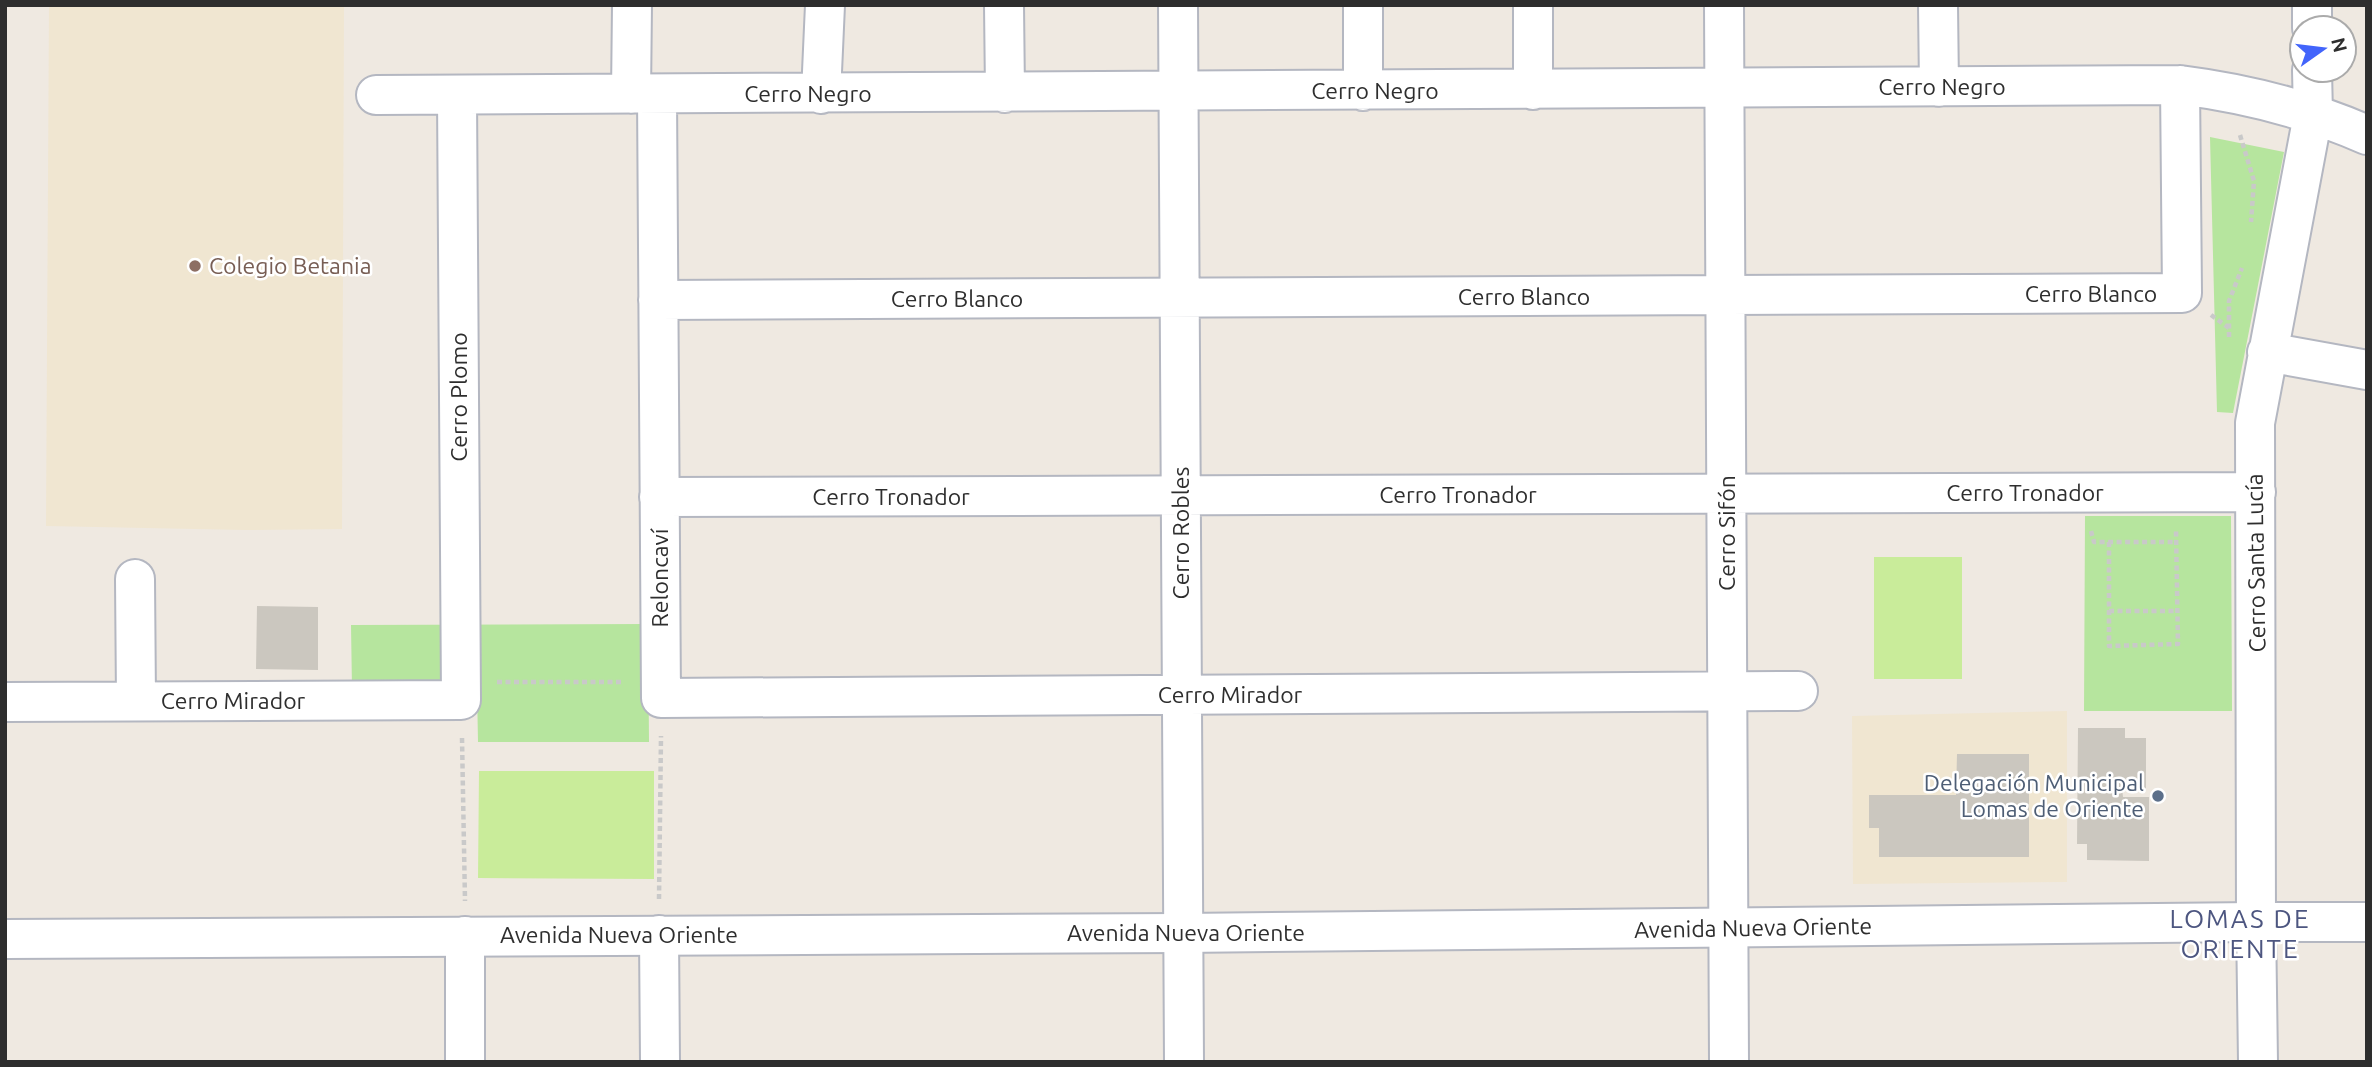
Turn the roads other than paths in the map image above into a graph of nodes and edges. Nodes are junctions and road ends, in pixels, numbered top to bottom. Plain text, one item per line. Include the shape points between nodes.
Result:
1 (632, 5) edge
2 (825, 5) edge
3 (1004, 5) edge
4 (1178, 5) edge
5 (1363, 5) edge
6 (1533, 5) edge
7 (1724, 5) edge
8 (1938, 5) edge
9 (2312, 84) edge
10 (2180, 85) junction
11 (1939, 87) junction
12 (1725, 88) junction
13 (1533, 90) junction
14 (1363, 91) junction
15 (1179, 92) junction
16 (1005, 93) junction
17 (457, 94) junction
18 (644, 94) junction
19 (821, 94) junction
20 (376, 95) dead end
21 (2313, 115) junction
22 (2367, 135) edge
23 (1726, 296) junction
24 (1180, 298) junction
25 (658, 300) junction
26 (2267, 352) junction
27 (2367, 370) edge
28 (2256, 492) junction
29 (1727, 494) junction
30 (1181, 496) junction
31 (659, 497) junction
32 (135, 579) dead end
33 (661, 690) joint
34 (461, 691) joint
35 (1798, 691) dead end
36 (1727, 692) junction
37 (1182, 695) junction
38 (136, 701) junction
39 (5, 702) edge
40 (2256, 922) junction
41 (2367, 922) edge
42 (1728, 928) junction
43 (1184, 933) junction
44 (659, 935) junction
45 (466, 936) junction
46 (5, 939) edge
47 (465, 1062) edge
48 (660, 1062) edge
49 (1184, 1062) edge
50 (1729, 1062) edge
51 (2258, 1062) edge

1 - 18 street, Reloncaví
2 - 19 street
3 - 16 street
4 - 15 street, Cerro Robles
5 - 14 street
6 - 13 street
7 - 12 street, Cerro Sifón
8 - 11 street
9 - 21 street, Cerro Santa Lucía
10 - 11 street, Cerro Negro
10 - 21 street, Cerro Negro via 2226,91
10 - 23 street, Cerro Blanco via 2182,293
11 - 12 street, Cerro Negro
12 - 13 street, Cerro Negro
12 - 23 street, Cerro Sifón
13 - 14 street, Cerro Negro
14 - 15 street, Cerro Negro
15 - 16 street, Cerro Negro
15 - 24 street, Cerro Robles
16 - 19 street, Cerro Negro
17 - 18 street, Cerro Negro
17 - 20 street, Cerro Negro
17 - 34 street, Cerro Plomo
18 - 19 street, Cerro Negro
18 - 25 street, Reloncaví
21 - 22 street, Cerro Negro
21 - 26 street, Cerro Santa Lucía
23 - 24 street, Cerro Blanco
23 - 29 street, Cerro Sifón
24 - 25 street, Cerro Blanco
24 - 30 street, Cerro Robles
25 - 31 street, Reloncaví
26 - 27 street
26 - 28 street, Cerro Santa Lucía via 2255,423
28 - 29 street, Cerro Tronador
28 - 40 street, Cerro Santa Lucía
29 - 30 street, Cerro Tronador
29 - 36 street, Cerro Sifón
30 - 31 street, Cerro Tronador
30 - 37 street, Cerro Robles
31 - 33 street, Reloncaví
32 - 38 street
33 - 37 street, Cerro Mirador
34 - 38 street, Cerro Mirador
35 - 36 street, Cerro Mirador
36 - 37 street, Cerro Mirador
36 - 42 street, Cerro Sifón
37 - 43 street, Cerro Robles
38 - 39 street, Cerro Mirador
40 - 41 street, Avenida Nueva Oriente
40 - 42 street, Avenida Nueva Oriente
40 - 51 street, Cerro Santa Lucía
42 - 43 street, Avenida Nueva Oriente
42 - 50 street, Cerro Sifón
43 - 44 street, Avenida Nueva Oriente
43 - 49 street, Cerro Robles
44 - 45 street, Avenida Nueva Oriente
44 - 48 street
45 - 46 street, Avenida Nueva Oriente
45 - 47 street

